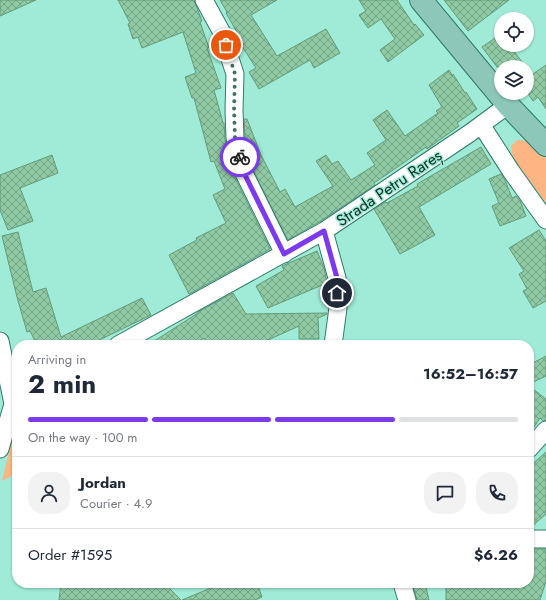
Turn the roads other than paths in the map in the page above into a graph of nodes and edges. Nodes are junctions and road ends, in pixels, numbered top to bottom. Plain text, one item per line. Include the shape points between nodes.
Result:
1 (204, 0) edge
2 (421, 0) edge
3 (508, 105) junction
4 (482, 126) junction
5 (546, 145) edge
6 (546, 220) edge
7 (324, 231) junction
8 (284, 254) junction
9 (127, 340) edge
10 (334, 340) edge
11 (0, 341) edge
12 (12, 391) edge
13 (12, 412) edge
14 (546, 430) edge
15 (534, 443) edge
16 (0, 449) edge
17 (534, 539) edge
18 (546, 539) edge
19 (403, 588) edge
20 (406, 600) edge

1 - 8 street via 221,31 235,74 235,138 244,173
2 - 3 main road
3 - 4 street, Strada Petru Rareș
3 - 5 main road
4 - 6 street
4 - 7 street, Strada Petru Rareș
7 - 8 street, Strada Petru Rareș
7 - 10 street via 337,278 338,308
8 - 9 street, Strada Petru Rareș
11 - 12 street
13 - 16 street
14 - 15 street
17 - 18 street
19 - 20 street

